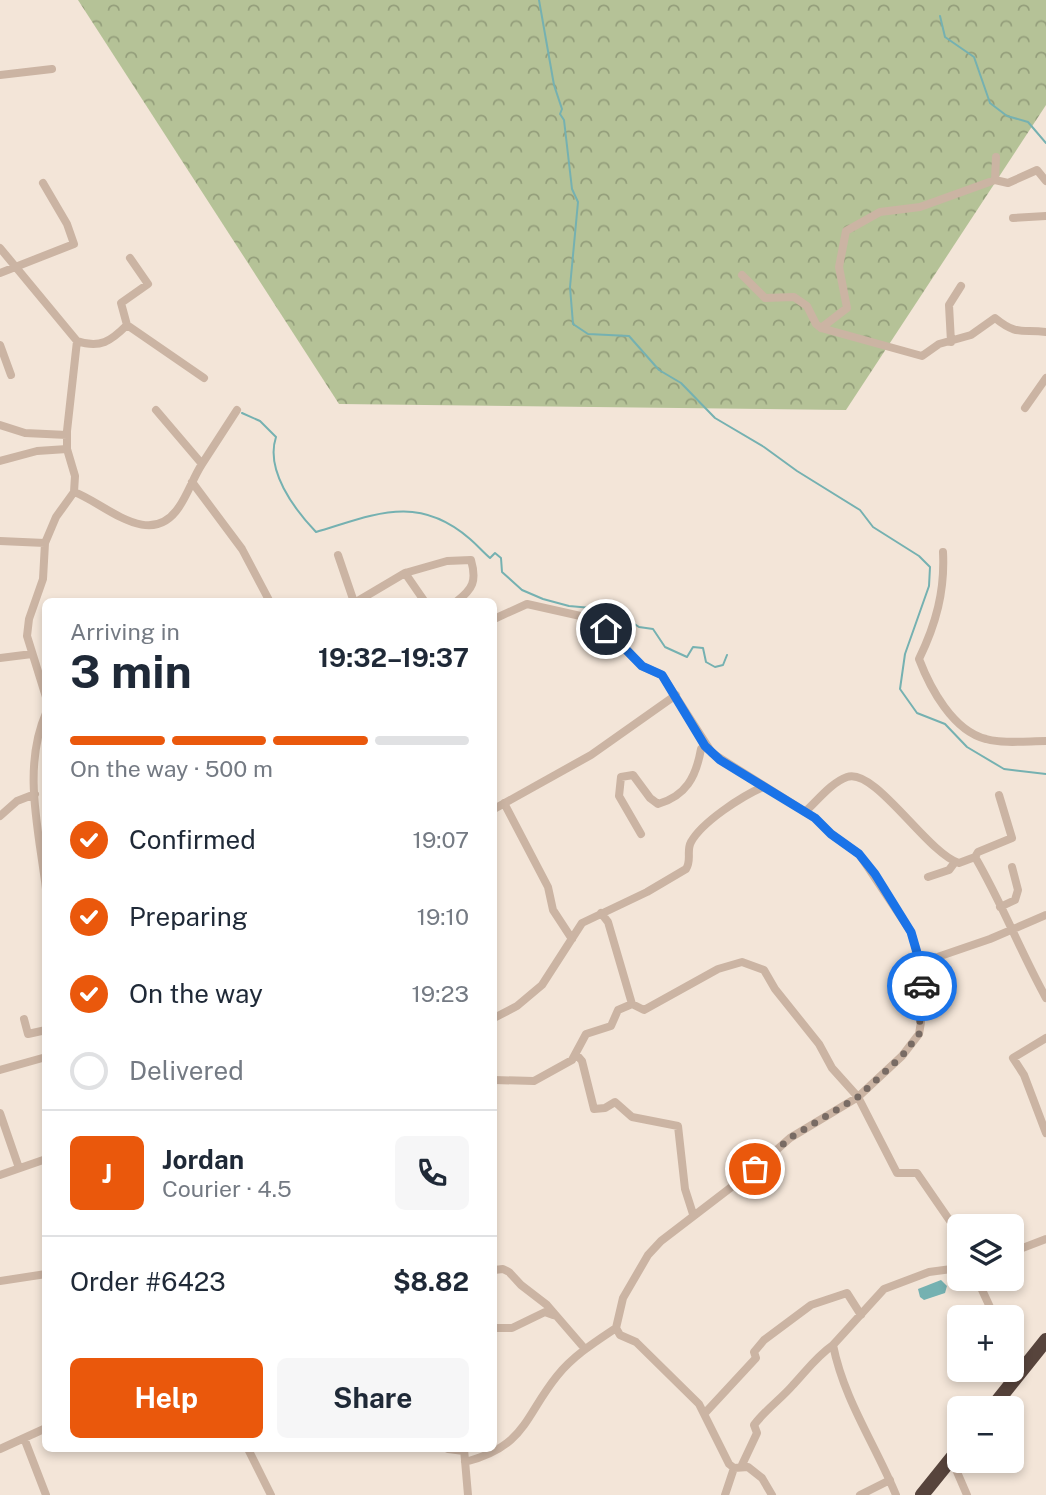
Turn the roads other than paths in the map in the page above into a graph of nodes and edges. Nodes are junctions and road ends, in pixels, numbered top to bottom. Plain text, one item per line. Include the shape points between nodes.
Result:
1 (52, 69) dead end
2 (0, 75) edge
3 (996, 157) dead end
4 (995, 180) junction
5 (1046, 181) edge
6 (43, 183) dead end
7 (1046, 216) edge
8 (1013, 218) dead end
9 (0, 247) edge
10 (130, 258) dead end
11 (16, 266) junction
12 (0, 273) edge
13 (742, 275) dead end
14 (961, 286) dead end
15 (127, 325) junction
16 (821, 328) junction
17 (1046, 331) edge
18 (77, 341) junction
19 (950, 342) junction
20 (0, 345) edge
21 (11, 375) dead end
22 (204, 378) dead end
23 (1046, 378) edge
24 (1025, 408) dead end
25 (156, 410) dead end
26 (237, 410) dead end
27 (0, 425) edge
28 (68, 435) junction
29 (67, 449) junction
30 (0, 461) edge
31 (202, 464) junction
32 (192, 482) junction
33 (74, 492) junction
34 (0, 541) edge
35 (46, 543) junction
36 (943, 552) dead end
37 (338, 555) dead end
38 (405, 573) junction
39 (372, 592) junction
40 (268, 598) edge
41 (354, 598) edge
42 (362, 598) edge
43 (374, 598) edge
44 (422, 598) edge
45 (461, 598) edge
46 (497, 618) edge
47 (32, 654) junction
48 (0, 658) edge
49 (42, 685) edge
50 (676, 695) junction
51 (42, 722) edge
52 (1046, 741) edge
53 (705, 746) junction
54 (763, 787) junction
55 (35, 794) junction
56 (999, 795) dead end
57 (504, 803) junction
58 (497, 807) edge
59 (41, 809) edge
60 (805, 812) junction
61 (0, 816) edge
62 (641, 834) dead end
63 (975, 857) junction
64 (955, 862) junction
65 (1012, 867) dead end
66 (928, 877) dead end
67 (1000, 907) junction
68 (601, 913) junction
69 (1046, 915) edge
70 (1014, 927) junction
71 (572, 939) junction
72 (920, 963) junction
73 (1046, 998) edge
74 (632, 1004) junction
75 (497, 1016) edge
76 (24, 1019) dead end
77 (42, 1031) edge
78 (1046, 1038) edge
79 (576, 1054) junction
80 (42, 1057) edge
81 (0, 1070) edge
82 (497, 1080) edge
83 (858, 1097) junction
84 (0, 1113) edge
85 (1046, 1133) edge
86 (42, 1160) edge
87 (19, 1168) junction
88 (0, 1175) edge
89 (693, 1214) junction
90 (947, 1217) edge
91 (1046, 1239) edge
92 (1024, 1247) edge
93 (497, 1270) edge
94 (947, 1272) edge
95 (42, 1276) edge
96 (0, 1281) edge
97 (555, 1315) junction
98 (861, 1315) junction
99 (497, 1328) edge
100 (616, 1328) junction
101 (1046, 1340) edge
102 (833, 1345) junction
103 (585, 1349) junction
104 (1024, 1368) edge
105 (1013, 1382) edge
106 (1002, 1396) edge
107 (705, 1413) junction
108 (42, 1430) edge
109 (24, 1437) junction
110 (0, 1449) edge
111 (497, 1449) edge
112 (250, 1452) edge
113 (464, 1452) edge
114 (492, 1452) edge
115 (465, 1462) junction
116 (947, 1464) edge
117 (738, 1468) junction
118 (961, 1473) edge
119 (890, 1480) junction
120 (46, 1495) edge
121 (271, 1495) edge
122 (468, 1495) edge
123 (724, 1495) edge
124 (772, 1495) edge
125 (860, 1495) edge
126 (896, 1495) edge
127 (922, 1495) edge
128 (967, 1495) edge

1 - 2 street
3 - 4 street
4 - 5 street via 1008,183 1037,170
4 - 16 street via 920,206 880,212 846,230 839,267 847,308
6 - 11 street via 74,244
7 - 8 street
9 - 11 street
10 - 15 street via 148,285 121,303
11 - 12 street
11 - 18 street
13 - 16 street via 765,298 783,295 801,300
14 - 19 street via 949,305
15 - 18 street via 101,344
15 - 22 street
16 - 19 street via 922,356
17 - 19 street via 1023,334 995,318 971,335
18 - 28 street
20 - 21 street
23 - 24 street
25 - 31 street
26 - 31 street
27 - 28 street via 25,433
28 - 29 street
29 - 30 street
29 - 33 street via 75,476
31 - 32 street
32 - 33 street via 173,515 148,525 126,521
32 - 40 street via 242,550
33 - 35 street via 56,517
34 - 35 street
35 - 47 street via 43,579 29,619
36 - 52 street via 941,598 919,659 930,686 967,730 987,740
37 - 41 street
38 - 39 street
38 - 44 street
38 - 45 street via 447,561 471,560 473,588
39 - 42 street
39 - 43 street
46 - 50 street via 527,604 585,617 606,629 642,666 662,675
47 - 48 street
47 - 49 street
50 - 53 street
50 - 57 street via 591,755
51 - 55 street via 32,769
53 - 54 street
53 - 62 street via 694,778 669,801 658,804 633,775 621,777 618,796
54 - 60 street
54 - 68 street via 739,799 699,832 690,844 686,869
55 - 59 street
55 - 61 street via 17,801
56 - 63 street via 1012,838
57 - 58 street
57 - 71 street via 548,887 553,910
60 - 64 street via 847,777 858,776 882,792 914,829
60 - 72 street via 859,854 875,874 911,932
63 - 64 street
63 - 67 street
64 - 66 street via 949,870
65 - 67 street via 1018,890 1015,900
67 - 70 street
68 - 71 street via 582,923
68 - 74 street via 608,922
69 - 70 street
70 - 72 street
70 - 73 street
71 - 75 street via 535,992
72 - 83 street via 919,1034
74 - 79 street via 618,1010 611,1026 586,1034
74 - 83 street via 644,1010 718,969 742,962 764,970 832,1068
76 - 77 street via 28,1034
78 - 85 street via 1013,1058
79 - 82 street via 534,1082
79 - 89 street via 582,1061 594,1109 615,1102 632,1117 678,1126 685,1189
80 - 81 street
83 - 89 street via 790,1138
83 - 90 street via 897,1173 917,1173
84 - 87 street
86 - 87 street
87 - 88 street
89 - 100 street via 648,1255 623,1298
91 - 92 street
93 - 97 street via 509,1272
94 - 98 street via 929,1272 884,1289
95 - 96 street
97 - 99 street via 545,1312 512,1328
97 - 103 street
98 - 102 street
98 - 107 street via 847,1293 811,1305 764,1340 754,1352 756,1358
100 - 103 street
100 - 107 street via 649,1354
101 - 104 highway
102 - 117 street via 766,1408 754,1425 757,1433
102 - 119 street via 857,1420
103 - 111 street via 556,1377 524,1430
105 - 106 highway
107 - 117 street via 725,1457
108 - 109 street
109 - 110 street
109 - 120 street
112 - 121 street
113 - 115 street
114 - 115 street
115 - 122 street
116 - 127 highway
117 - 123 street
117 - 124 street via 748,1467 762,1478
118 - 128 street
119 - 125 street
119 - 126 street

